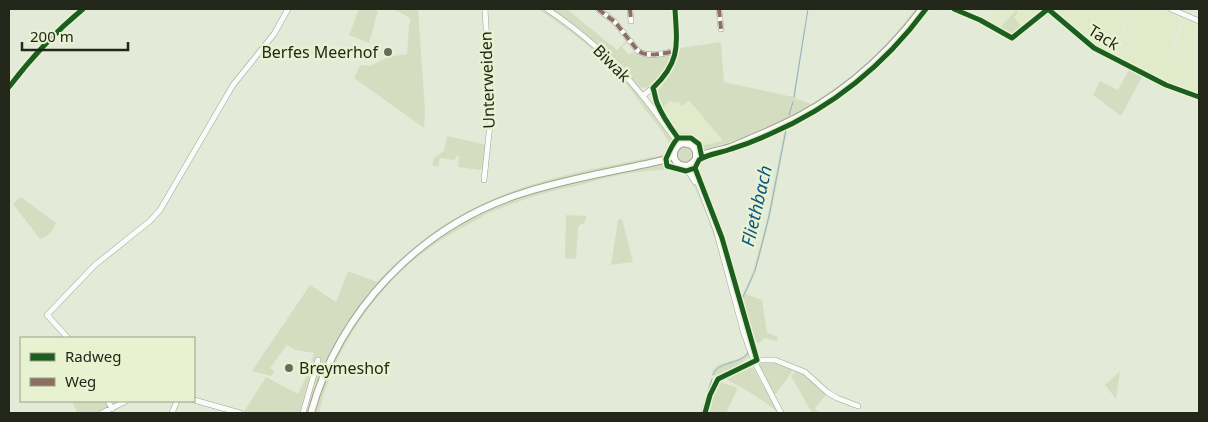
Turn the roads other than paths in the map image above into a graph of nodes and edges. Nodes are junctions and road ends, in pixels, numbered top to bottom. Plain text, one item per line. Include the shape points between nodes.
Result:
1 (83, 9) edge
2 (288, 9) edge
3 (485, 9) edge
4 (547, 9) edge
5 (598, 9) edge
6 (630, 9) edge
7 (675, 9) edge
8 (719, 9) edge
9 (922, 9) edge
10 (954, 9) edge
11 (1171, 9) edge
12 (606, 11) edge
13 (631, 21) dead end
14 (1199, 21) edge
15 (721, 30) dead end
16 (676, 51) junction
17 (9, 87) edge
18 (643, 96) junction
19 (1199, 97) edge
20 (666, 128) junction
21 (741, 142) junction
22 (681, 143) junction
23 (674, 151) junction
24 (696, 151) junction
25 (694, 161) junction
26 (680, 164) junction
27 (610, 172) junction
28 (484, 180) dead end
29 (702, 195) junction
30 (67, 337) edge
31 (318, 360) dead end
32 (756, 360) junction
33 (195, 400) edge
34 (108, 402) edge
35 (124, 402) edge
36 (858, 406) dead end
37 (112, 409) junction
38 (102, 413) edge
39 (240, 413) edge
40 (303, 413) edge
41 (311, 413) edge
42 (705, 413) edge
43 (780, 413) edge

1 - 17 street via 28,62
2 - 30 street via 274,34 233,85 160,210 95,265 47,315
3 - 28 street, Unterweiden via 491,115
4 - 18 street, Biwak via 589,40
5 - 12 street
6 - 13 street
7 - 16 street
8 - 15 street
9 - 21 main road via 886,51 838,92 794,119
10 - 19 street, Tack via 1012,38 1048,9 1094,48 1166,85
11 - 14 street
12 - 16 street via 642,54
16 - 18 street via 664,77
18 - 20 street, Biwak
20 - 22 street, Biwak
20 - 23 street, Biwak
21 - 24 main road
21 - 25 main road
22 - 23 main road
22 - 24 main road via 689,143
23 - 26 main road via 674,159
23 - 27 main road via 668,159
24 - 25 main road
25 - 26 main road via 688,165
25 - 29 street via 693,170
26 - 27 main road via 670,162
26 - 29 street via 689,172
27 - 41 main road via 570,180 494,204 454,224 420,248 383,283 355,318 330,362
29 - 32 street via 726,264 744,334
31 - 40 street
32 - 36 street via 775,360 805,372 827,392
32 - 42 street via 718,379
32 - 43 street
33 - 39 street
34 - 37 street
35 - 37 street
37 - 38 street

